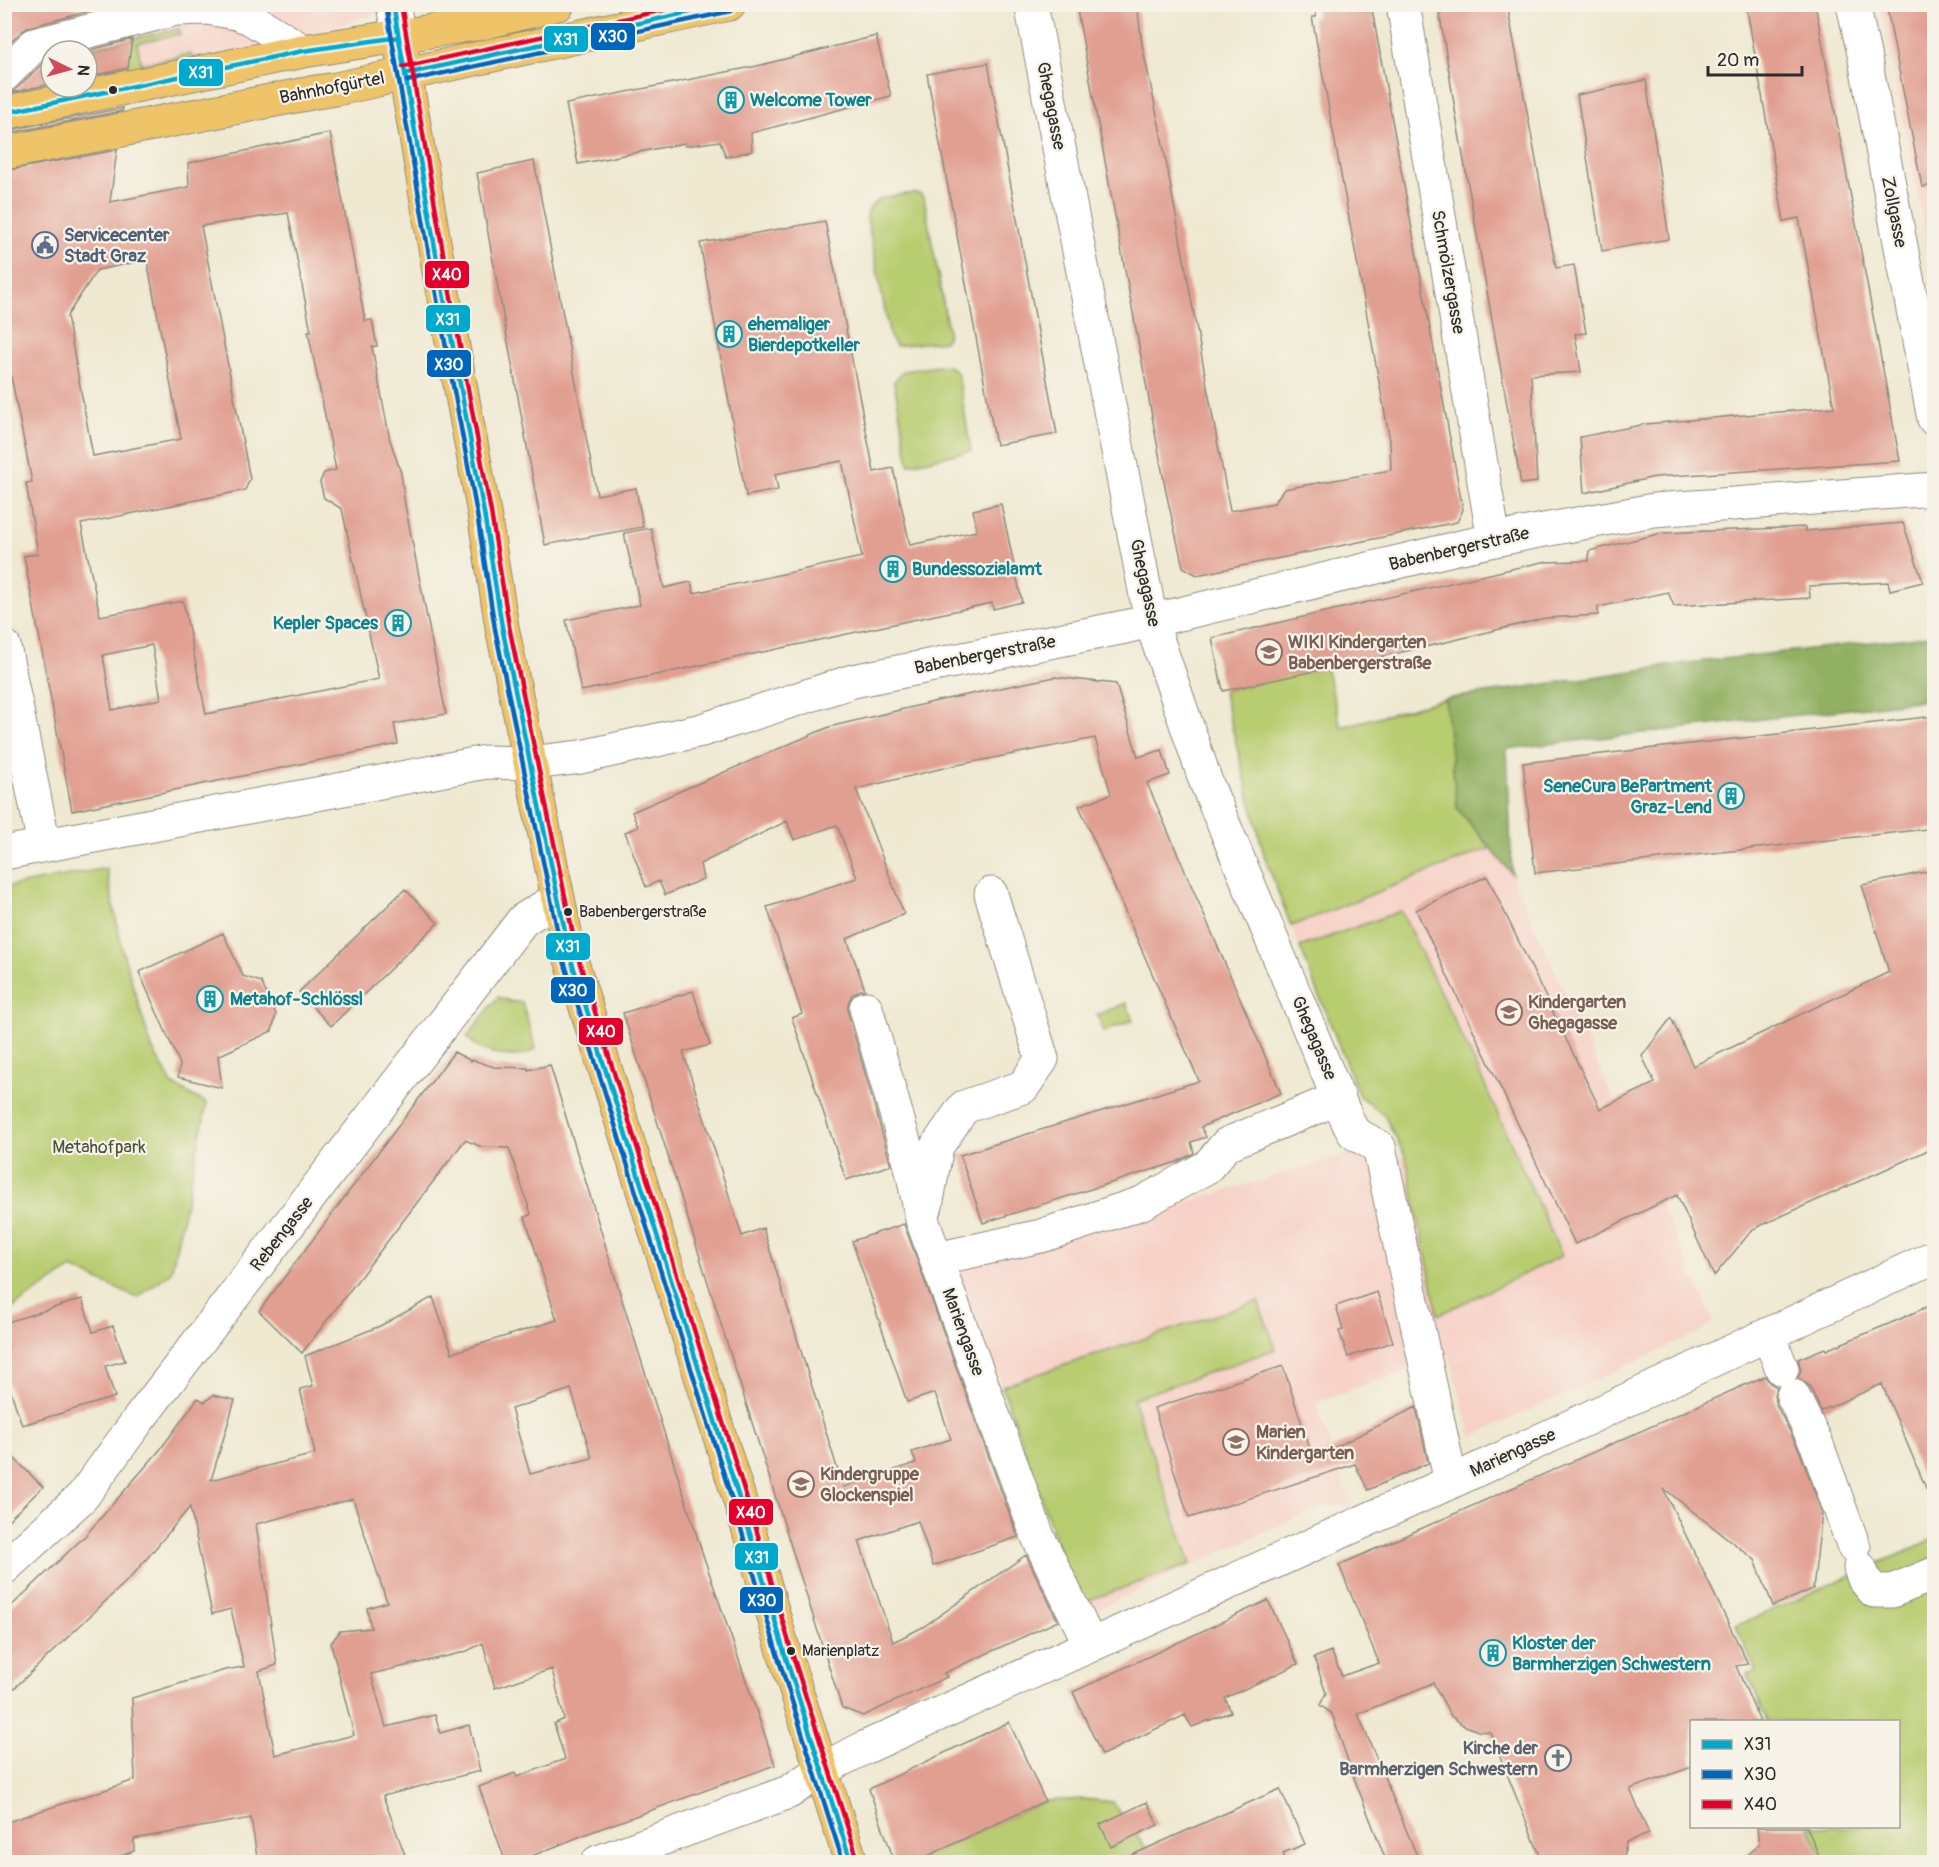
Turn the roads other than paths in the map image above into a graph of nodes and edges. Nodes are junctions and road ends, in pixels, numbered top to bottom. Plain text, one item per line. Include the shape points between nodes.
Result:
1 (393, 4) edge
2 (558, 4) edge
3 (729, 4) edge
4 (1031, 4) edge
5 (1402, 4) edge
6 (1853, 4) edge
7 (178, 7) edge
8 (399, 37) junction
9 (303, 51) junction
10 (405, 74) junction
11 (4, 75) edge
12 (4, 113) edge
13 (4, 153) edge
14 (1935, 419) edge
15 (1935, 489) edge
16 (1494, 540) junction
17 (1151, 621) junction
18 (4, 646) edge
19 (531, 763) junction
20 (44, 845) junction
21 (4, 853) edge
22 (991, 894) dead end
23 (557, 899) junction
24 (866, 1008) dead end
25 (1339, 1098) junction
26 (922, 1219) junction
27 (1935, 1257) edge
28 (936, 1259) junction
29 (1768, 1334) junction
30 (1451, 1482) junction
31 (4, 1568) edge
32 (1935, 1574) edge
33 (1090, 1644) junction
34 (821, 1770) junction
35 (598, 1863) edge
36 (851, 1863) edge

1 - 8 street
2 - 8 main road via 482,24
3 - 10 main road, Bahnhofgürtel
4 - 17 street, Ghegagasse
5 - 16 street, Schmölzergasse
6 - 14 street, Zollgasse
7 - 9 street via 236,13
7 - 11 street via 34,45
8 - 9 main road
8 - 10 main road
9 - 12 main road
10 - 13 main road, Bahnhofgürtel
10 - 19 main road via 502,627
15 - 16 street, Babenbergerstraße via 1654,510
16 - 17 street, Babenbergerstraße
17 - 19 street, Babenbergerstraße via 853,681 702,730 581,757
17 - 25 street, Ghegagasse via 1206,782
18 - 20 street
19 - 20 street, Babenbergerstraße via 486,762
19 - 23 main road
20 - 21 street, Babenbergerstraße
22 - 26 street via 1042,1059 1023,1087 964,1107 937,1146
23 - 31 street, Rebengasse via 524,920 82,1497
23 - 34 main road via 570,956
24 - 26 street, Mariengasse
25 - 28 street via 1227,1144 1207,1167 1142,1203 1041,1236
25 - 30 street, Ghegagasse via 1354,1133 1379,1147
26 - 28 street, Mariengasse
27 - 29 street, Mariengasse
28 - 33 street, Mariengasse via 1038,1537
29 - 30 street, Mariengasse
29 - 32 street via 1816,1445 1863,1579 1874,1591 1892,1591
30 - 33 street, Mariengasse
33 - 34 street, Mariengasse
34 - 35 street, Mariengasse via 789,1792
34 - 36 main road

